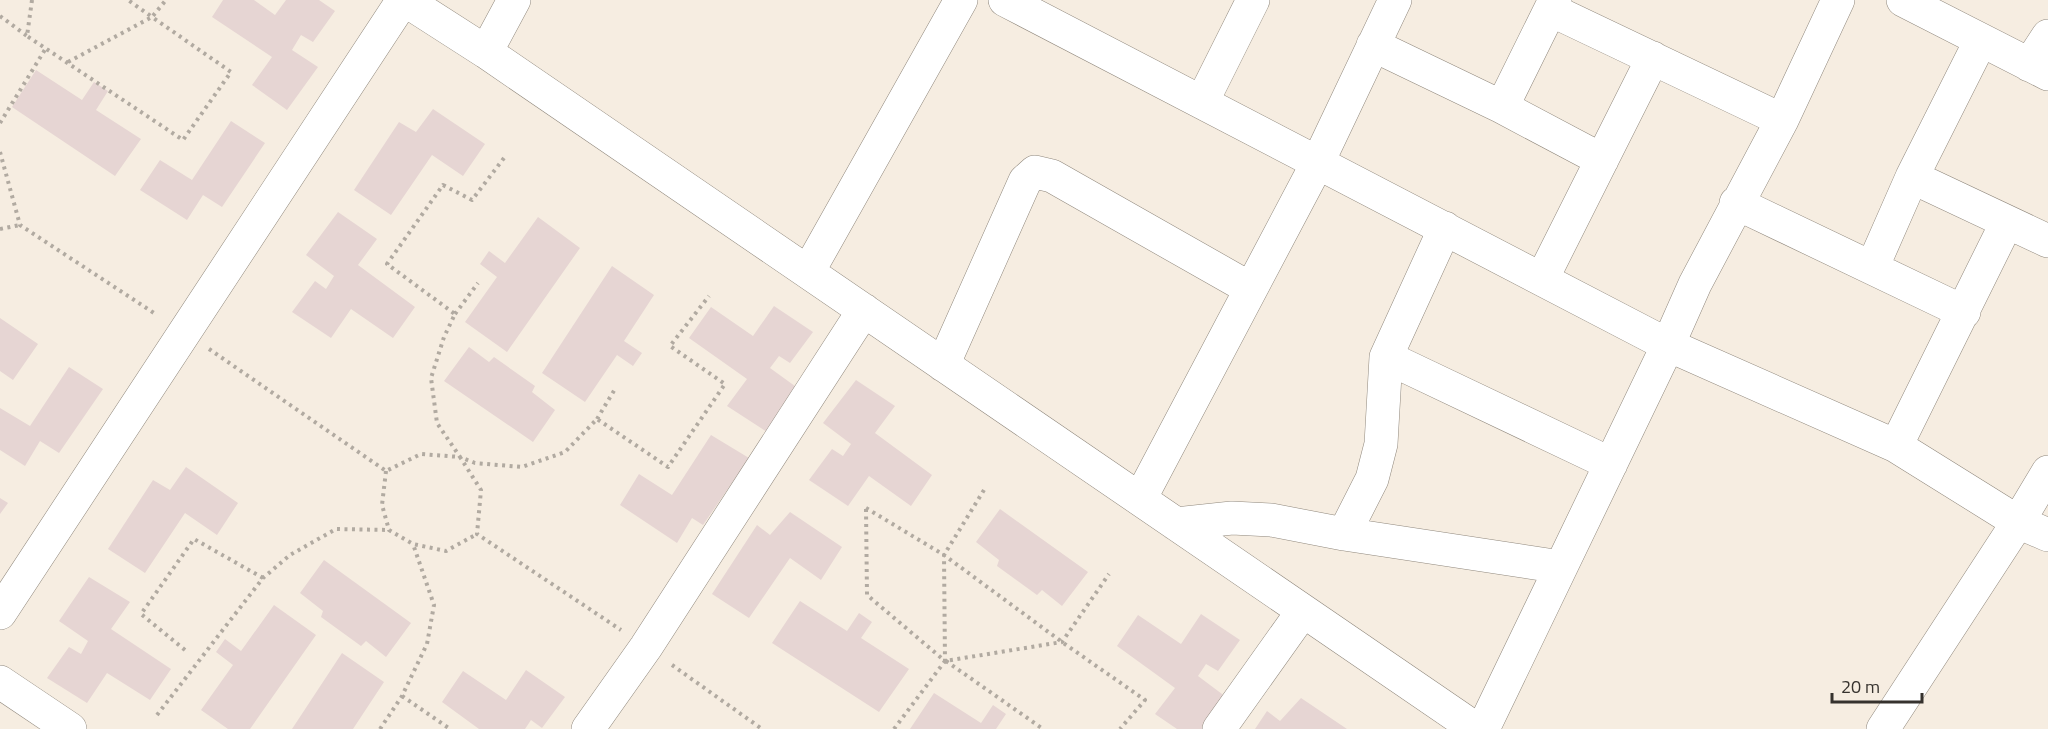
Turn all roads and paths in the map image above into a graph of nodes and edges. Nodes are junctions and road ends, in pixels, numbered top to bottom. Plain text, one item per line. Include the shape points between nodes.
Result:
1 (32, 0) edge
2 (128, 0) edge
3 (166, 0) edge
4 (404, 0) edge
5 (514, 0) edge
6 (961, 0) edge
7 (1005, 0) edge
8 (1253, 0) edge
9 (1395, 0) edge
10 (1838, 0) edge
11 (1903, 0) edge
12 (1553, 5) edge
13 (0, 16) edge
14 (152, 17) junction
15 (27, 36) junction
16 (2048, 36) edge
17 (1981, 40) junction
18 (1373, 45) junction
19 (46, 48) junction
20 (486, 52) junction
21 (1653, 58) junction
22 (68, 62) junction
23 (2039, 70) edge
24 (1202, 102) junction
25 (1502, 107) junction
26 (1782, 120) junction
27 (0, 123) edge
28 (0, 152) edge
29 (504, 158) dead end
30 (1602, 160) junction
31 (1318, 162) junction
32 (1912, 177) junction
33 (1736, 203) junction
34 (2007, 222) junction
35 (20, 225) junction
36 (1445, 228) junction
37 (0, 229) edge
38 (2048, 241) edge
39 (1872, 268) junction
40 (808, 272) junction
41 (1542, 279) junction
42 (478, 283) dead end
43 (1251, 289) junction
44 (709, 296) dead end
45 (864, 310) junction
46 (1964, 312) junction
47 (455, 314) junction
48 (185, 333) junction
49 (1668, 345) junction
50 (1386, 357) junction
51 (943, 365) junction
52 (615, 389) dead end
53 (597, 419) junction
54 (1896, 446) junction
55 (460, 457) junction
56 (1611, 464) junction
57 (386, 471) junction
58 (2048, 472) edge
59 (984, 490) dead end
60 (1140, 499) junction
61 (2019, 522) junction
62 (1176, 524) junction
63 (389, 530) junction
64 (477, 534) junction
65 (1344, 534) junction
66 (2048, 535) edge
67 (413, 544) junction
68 (944, 555) junction
69 (1561, 567) junction
70 (1109, 574) dead end
71 (263, 578) junction
72 (1303, 611) junction
73 (0, 613) edge
74 (1062, 642) junction
75 (646, 647) junction
76 (185, 650) dead end
77 (945, 661) junction
78 (0, 682) edge
79 (402, 696) junction
80 (157, 715) dead end
81 (70, 729) edge
82 (380, 729) edge
83 (450, 729) edge
84 (588, 729) edge
85 (762, 729) edge
86 (894, 729) edge
87 (1043, 729) edge
88 (1120, 729) edge
89 (1220, 729) edge
90 (1476, 729) edge
91 (1483, 729) edge
92 (1883, 729) edge

1 - 15 path
2 - 14 path
3 - 14 path
4 - 20 street
4 - 48 street
5 - 20 street
6 - 40 street
7 - 24 street
8 - 24 street
9 - 18 street
10 - 26 street
11 - 17 street
12 - 21 street
12 - 25 street
13 - 15 path
14 - 22 path
14 - 22 path via 231,72 183,140
15 - 19 path
16 - 23 street
17 - 23 street
17 - 32 street
18 - 25 street
18 - 31 street
19 - 22 path
19 - 27 path
20 - 40 street
21 - 26 street
21 - 30 street
24 - 31 street
25 - 30 street
26 - 33 street
28 - 35 path
29 - 47 path via 472,200 442,185 387,264
30 - 41 street
31 - 36 street
31 - 43 street
32 - 34 street
32 - 39 street
33 - 39 street
33 - 49 street
34 - 38 street
34 - 46 street
35 - 37 path
35 - 48 path
36 - 41 street
36 - 50 street
39 - 46 street
40 - 45 street
41 - 49 street
42 - 47 path
43 - 51 street via 1052,176 1035,172 1025,181
43 - 60 street
44 - 53 path via 670,346 724,384 668,467
45 - 51 street
45 - 75 street
46 - 54 street
47 - 55 path via 431,378 436,423
48 - 57 path
48 - 73 street
49 - 54 street
49 - 56 street
50 - 56 street
50 - 65 street via 1382,444 1372,479
51 - 60 street
52 - 53 path
53 - 55 path via 565,452 522,467 475,463
54 - 61 street
55 - 57 path via 421,454
55 - 64 path via 481,490
56 - 69 street
57 - 63 path via 382,505
58 - 61 street
59 - 68 path
60 - 62 street
61 - 66 street
61 - 92 street
62 - 65 street via 1232,518
62 - 72 street
63 - 67 path
63 - 71 path via 336,529 290,555
64 - 67 path via 446,551
64 - 75 path
65 - 69 street
67 - 79 path via 434,605 427,644
68 - 74 path
68 - 77 path
68 - 77 path via 866,508 867,595
69 - 91 street
70 - 74 path
71 - 76 path via 194,539 141,614
71 - 80 path
72 - 89 street
72 - 90 street
74 - 77 path
74 - 88 path via 1145,700
75 - 84 street
75 - 85 path
77 - 86 path
77 - 87 path
78 - 81 street
79 - 82 path
79 - 83 path

